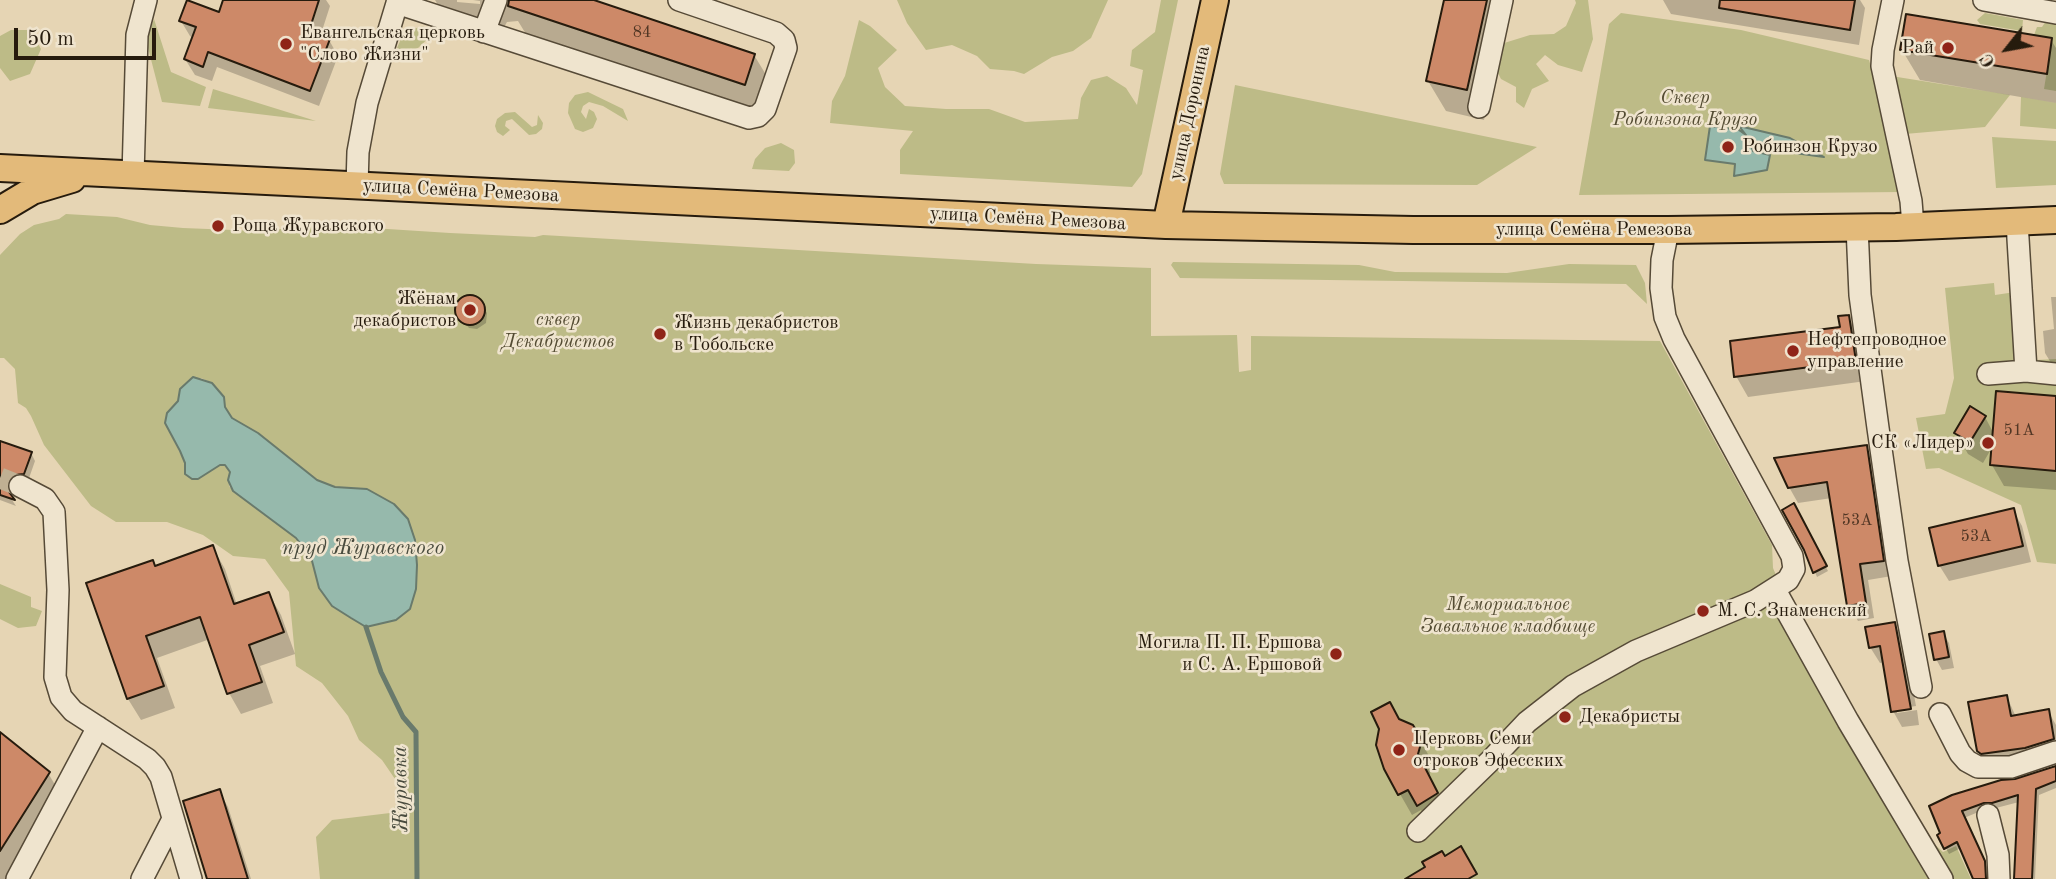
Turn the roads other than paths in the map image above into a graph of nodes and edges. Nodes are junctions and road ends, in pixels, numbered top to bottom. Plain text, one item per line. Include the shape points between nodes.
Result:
1 (146, 0) edge
2 (496, 0) edge
3 (679, 0) edge
4 (1215, 0) edge
5 (1502, 0) edge
6 (1893, 0) edge
7 (1984, 0) edge
8 (397, 2) edge
9 (2015, 3) edge
10 (2056, 13) edge
11 (484, 32) junction
12 (1479, 107) dead end
13 (0, 168) edge
14 (123, 175) junction
15 (357, 186) junction
16 (0, 210) edge
17 (2056, 220) edge
18 (2017, 222) junction
19 (1166, 225) junction
20 (1913, 226) junction
21 (1857, 227) junction
22 (1668, 230) junction
23 (2026, 371) junction
24 (1988, 374) dead end
25 (2056, 374) edge
26 (20, 486) tunnel mouth
27 (1775, 590) junction
28 (1921, 687) dead end
29 (1940, 714) dead end
30 (98, 727) junction
31 (2056, 752) edge
32 (1988, 815) dead end
33 (173, 818) junction
34 (1418, 831) dead end
35 (17, 879) edge
36 (142, 879) edge
37 (191, 879) edge
38 (1942, 879) edge
39 (1999, 879) edge

1 - 14 street via 137,35
2 - 11 street
3 - 11 street via 776,33 784,40 786,48 765,109 758,116 749,118
4 - 19 main road, улица Доронина
5 - 12 street
6 - 20 street via 1882,66
7 - 9 street
8 - 11 street
8 - 15 street via 367,103
9 - 10 street
13 - 14 main road, улица Семёна Ремезова
14 - 15 main road, улица Семёна Ремезова
14 - 16 main road via 48,186
15 - 19 main road, улица Семёна Ремезова
17 - 18 main road, улица Семёна Ремезова
18 - 20 main road, улица Семёна Ремезова
18 - 23 street
19 - 22 main road, улица Семёна Ремезова
20 - 21 main road, улица Семёна Ремезова
21 - 22 main road, улица Семёна Ремезова
21 - 28 street via 1860,295 1886,482
22 - 27 street via 1661,288 1665,317 1792,556 1794,569
23 - 24 street
23 - 25 street
26 - 30 street via 45,499 54,512 58,590 55,677 61,697
27 - 34 street via 1636,651 1573,686 1527,722
27 - 38 street
29 - 31 street via 1960,753 1978,767 2011,767
30 - 33 street via 155,767
30 - 35 street
32 - 39 street
33 - 36 street
33 - 37 street

